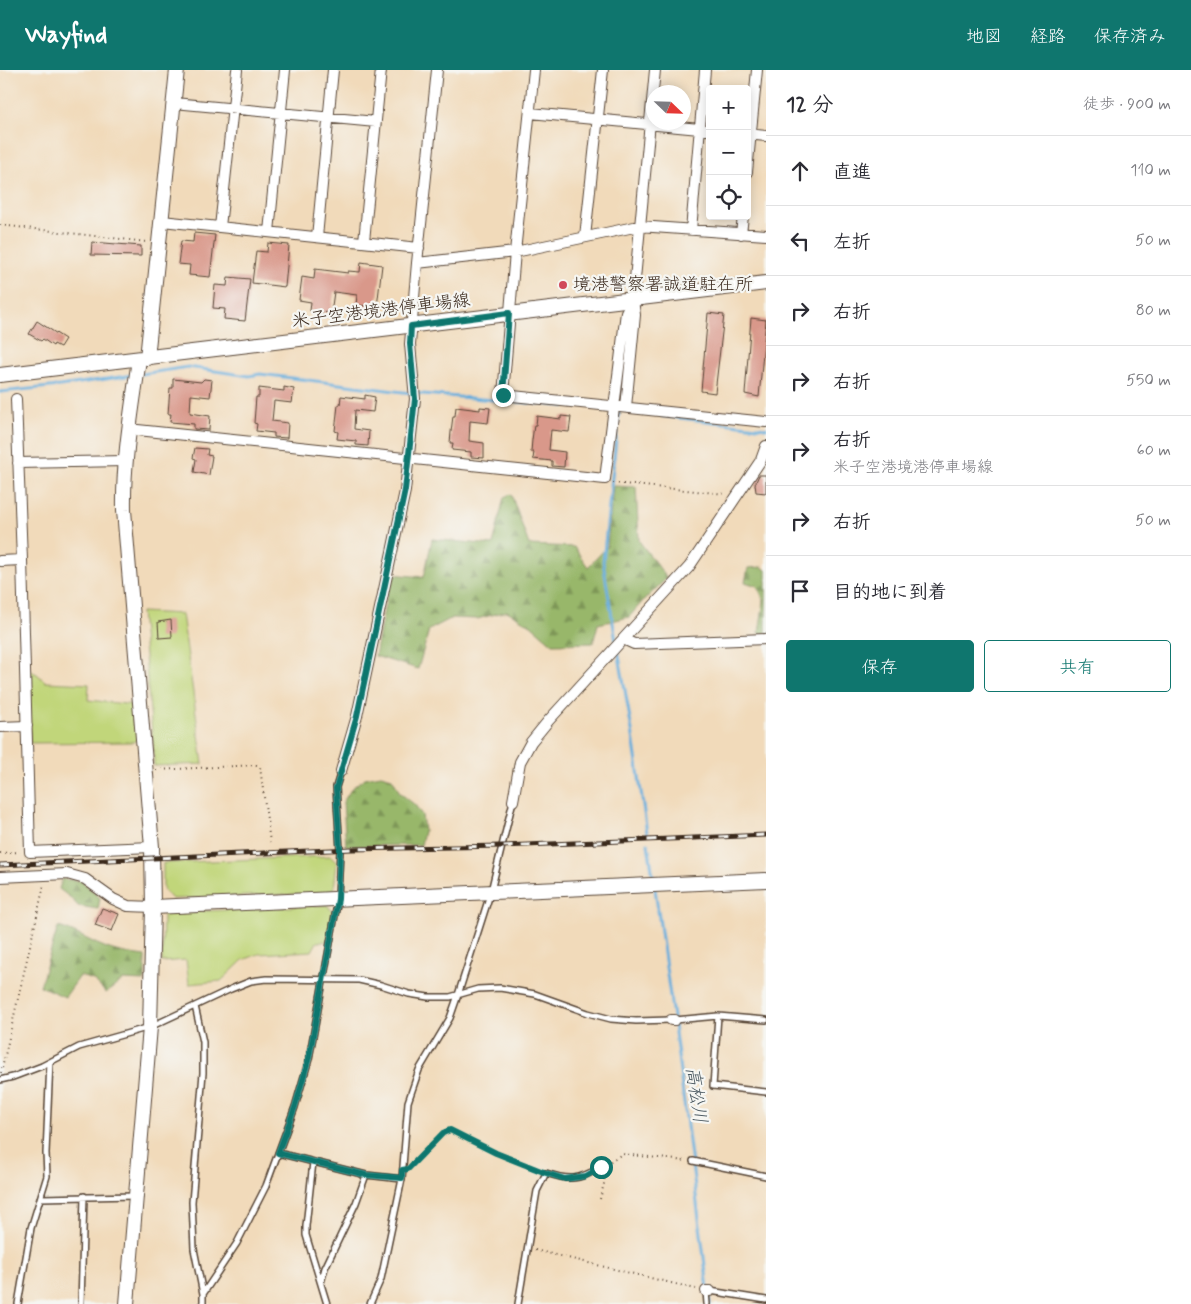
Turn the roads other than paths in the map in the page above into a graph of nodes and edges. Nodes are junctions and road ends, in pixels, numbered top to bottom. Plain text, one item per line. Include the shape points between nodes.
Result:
1 (177, 70) edge
2 (237, 70) edge
3 (285, 70) edge
4 (333, 70) edge
5 (381, 70) edge
6 (437, 70) edge
7 (534, 70) edge
8 (603, 70) edge
9 (655, 70) edge
10 (705, 70) edge
11 (758, 70) edge
12 (653, 85) edge
13 (174, 103) junction
14 (233, 108) junction
15 (281, 113) junction
16 (530, 113) junction
17 (328, 117) junction
18 (598, 119) junction
19 (376, 122) junction
20 (646, 124) edge
21 (691, 128) edge
22 (705, 129) edge
23 (648, 130) edge
24 (750, 130) edge
25 (751, 134) edge
26 (766, 136) edge
27 (743, 220) edge
28 (162, 221) junction
29 (639, 226) junction
30 (220, 227) junction
31 (690, 230) junction
32 (269, 232) junction
33 (741, 234) junction
34 (766, 235) edge
35 (317, 237) junction
36 (585, 237) junction
37 (364, 241) junction
38 (419, 248) junction
39 (515, 252) junction
40 (417, 263) junction
41 (766, 283) edge
42 (633, 300) junction
43 (509, 313) junction
44 (411, 326) junction
45 (143, 359) junction
46 (0, 375) edge
47 (16, 400) dead end
48 (614, 406) junction
49 (626, 407) junction
50 (766, 422) edge
51 (128, 430) junction
52 (766, 446) edge
53 (408, 459) junction
54 (125, 461) junction
55 (18, 463) junction
56 (22, 560) junction
57 (0, 561) edge
58 (623, 639) junction
59 (766, 639) edge
60 (27, 726) junction
61 (0, 727) edge
62 (341, 771) joint
63 (513, 802) joint
64 (152, 847) junction
65 (0, 877) edge
66 (766, 880) edge
67 (491, 891) junction
68 (338, 899) junction
69 (153, 907) junction
70 (324, 979) junction
71 (458, 996) junction
72 (194, 1006) junction
73 (718, 1016) junction
74 (766, 1020) edge
75 (150, 1027) junction
76 (50, 1062) junction
77 (0, 1079) edge
78 (766, 1092) edge
79 (278, 1153) junction
80 (690, 1161) road end
81 (313, 1162) junction
82 (601, 1167) road end
83 (366, 1175) junction
84 (766, 1176) edge
85 (402, 1178) junction
86 (84, 1196) junction
87 (136, 1196) junction
88 (41, 1198) junction
89 (321, 1284) junction
90 (203, 1294) junction
91 (766, 1300) edge
92 (18, 1304) edge
93 (81, 1304) edge
94 (127, 1304) edge
95 (203, 1304) edge
96 (327, 1304) edge
97 (370, 1304) edge
98 (518, 1304) edge
99 (707, 1304) edge

1 - 13 street
2 - 14 street
3 - 15 street
4 - 17 street
5 - 19 street
6 - 38 street
7 - 16 street
8 - 18 street
9 - 12 street
10 - 22 street
11 - 24 street
13 - 14 street
13 - 28 street
14 - 15 street
14 - 30 street
15 - 17 street
15 - 32 street
16 - 18 street
16 - 39 street
17 - 19 street
17 - 35 street
18 - 20 street
18 - 36 street
19 - 37 street
21 - 22 street
22 - 31 street
23 - 29 street
25 - 26 street
27 - 33 street
28 - 30 street
28 - 45 street
29 - 31 street
29 - 36 street
29 - 42 street
30 - 32 street
31 - 33 street
32 - 35 street
33 - 34 street
35 - 37 street
36 - 39 street
37 - 38 street
38 - 40 street
39 - 40 street
39 - 43 street
40 - 44 street
41 - 42 street, 米子空港境港停車場線
42 - 43 street, 米子空港境港停車場線
42 - 48 street via 626,312
42 - 49 street via 636,315
43 - 44 street, 米子空港境港停車場線
43 - 48 street via 503,395
44 - 45 street, 米子空港境港停車場線
44 - 53 street via 415,399
45 - 46 street, 米子空港境港停車場線
45 - 51 street
47 - 55 street
48 - 49 street
48 - 53 street via 605,479
49 - 50 street
51 - 53 street
51 - 54 street
52 - 58 street via 761,460 689,568
53 - 62 street via 396,536 357,716
54 - 55 street
54 - 64 street via 124,510
55 - 56 street
56 - 57 street
56 - 60 street
58 - 59 street via 634,644
58 - 63 street via 531,742 520,762
60 - 61 street
60 - 64 street via 30,852
62 - 68 lane via 336,788 340,850
63 - 67 lane
64 - 69 street
65 - 69 street via 68,874 85,879 128,906
66 - 67 street
67 - 68 street
67 - 71 lane
68 - 69 street
68 - 70 lane
69 - 75 street
70 - 71 lane via 359,980 408,994
70 - 72 lane via 252,981
70 - 79 lane via 309,1058
71 - 73 lane via 478,988 500,988 535,994 588,1014 612,1019 650,1021
71 - 85 lane via 450,1018 419,1070 408,1102
72 - 75 lane
72 - 90 lane via 203,1042 203,1058 192,1202 194,1249
73 - 74 lane
73 - 78 lane via 713,1086
75 - 76 lane via 79,1047
75 - 87 street
76 - 77 lane
76 - 88 lane via 47,1176
79 - 81 lane
79 - 90 lane via 252,1215
80 - 84 lane
81 - 83 lane
81 - 89 lane via 306,1235
82 - 98 lane via 586,1176 565,1179 546,1173 537,1191
83 - 85 lane
83 - 89 lane
85 - 97 lane via 381,1279
86 - 87 lane
86 - 88 lane
86 - 93 lane
87 - 94 street
88 - 92 lane via 31,1228
89 - 96 lane
90 - 95 lane
91 - 99 lane via 708,1291

